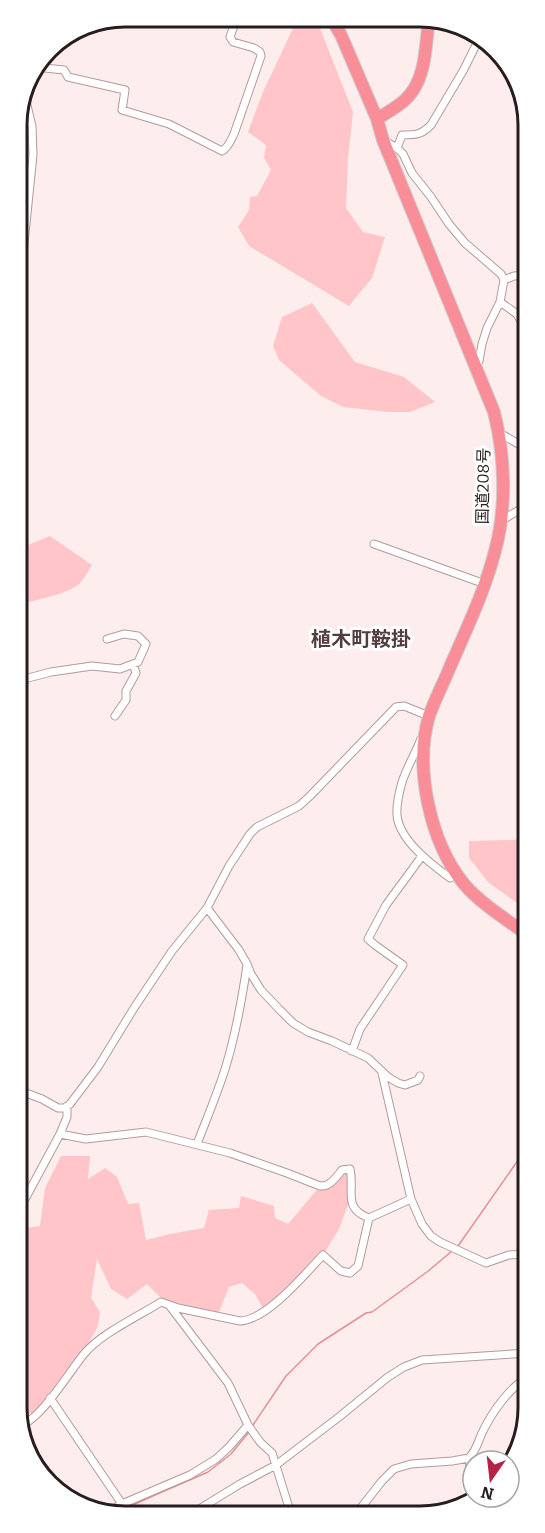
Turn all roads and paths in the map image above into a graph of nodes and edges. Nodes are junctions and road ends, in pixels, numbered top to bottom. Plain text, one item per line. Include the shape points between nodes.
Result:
1 (234, 27) edge
2 (336, 27) edge
3 (428, 28) edge
4 (476, 45) edge
5 (46, 68) edge
6 (29, 109) edge
7 (377, 119) junction
8 (383, 140) junction
9 (397, 148) junction
10 (27, 214) edge
11 (518, 276) edge
12 (504, 280) junction
13 (500, 302) junction
14 (518, 315) edge
15 (475, 366) junction
16 (500, 435) junction
17 (518, 444) edge
18 (518, 511) edge
19 (501, 521) junction
20 (374, 544) dead end
21 (485, 584) junction
22 (107, 639) dead end
23 (133, 664) junction
24 (27, 678) edge
25 (115, 716) dead end
26 (429, 716) junction
27 (422, 856) junction
28 (456, 874) junction
29 (207, 908) junction
30 (518, 928) edge
31 (248, 964) junction
32 (352, 1051) junction
33 (382, 1071) junction
34 (420, 1076) dead end
35 (27, 1093) edge
36 (67, 1106) junction
37 (60, 1134) junction
38 (197, 1144) junction
39 (27, 1195) edge
40 (411, 1199) junction
41 (369, 1218) junction
42 (518, 1255) edge
43 (167, 1304) junction
44 (518, 1354) edge
45 (518, 1384) edge
46 (50, 1398) junction
47 (28, 1422) edge
48 (248, 1425) junction
49 (476, 1449) edge
50 (461, 1459) edge
51 (276, 1465) junction
52 (122, 1504) joint
53 (204, 1506) edge
54 (289, 1506) edge
55 (364, 1506) edge

1 - 5 street via 230,37 233,42 255,48 261,56 234,134 222,151 169,124 122,110 125,90
2 - 7 highway, 国道208号
3 - 7 highway via 419,81 406,99
4 - 9 street via 431,124 415,135 402,135
6 - 10 street via 33,155
7 - 8 highway, 国道208号
8 - 9 street
8 - 15 highway, 国道208号
9 - 12 street via 449,225
11 - 12 street
12 - 13 street
13 - 14 street
13 - 15 street
15 - 16 highway, 国道208号
16 - 17 street
16 - 19 highway, 国道208号
18 - 19 street
19 - 21 highway, 国道208号
20 - 21 street
21 - 26 highway, 国道208号
22 - 23 street via 124,634 138,636 146,644 138,662
23 - 24 street via 120,669 92,666
23 - 25 street via 136,673
26 - 27 street via 402,782 397,816 407,838
26 - 28 highway, 国道208号 via 423,769 426,796
26 - 29 street via 404,706 396,707 299,806 256,827
27 - 28 street via 450,878
27 - 32 street via 370,933 368,939 403,965 360,1029
28 - 30 highway, 国道208号 via 486,904
29 - 31 street
29 - 36 street via 172,951 98,1067
31 - 32 street via 261,990 293,1023
31 - 38 street via 227,1063
32 - 33 street via 368,1058
33 - 34 street via 405,1085
33 - 40 street
35 - 36 street via 58,1108
36 - 37 street
37 - 38 street via 86,1139 146,1132
37 - 39 street
38 - 41 street via 320,1186 333,1181 342,1170 350,1169 352,1205
40 - 41 street
40 - 42 street via 422,1224 440,1242 486,1263
41 - 43 street via 355,1270 340,1271 323,1255 282,1298 246,1321
43 - 46 street via 162,1302 95,1342
43 - 48 street via 228,1383
44 - 51 street via 422,1360 404,1367
45 - 49 street via 483,1430
46 - 47 street
46 - 52 street
48 - 51 street via 272,1454
48 - 52 street via 216,1459 190,1475
50 - 55 street via 394,1469
51 - 53 street
51 - 54 street

